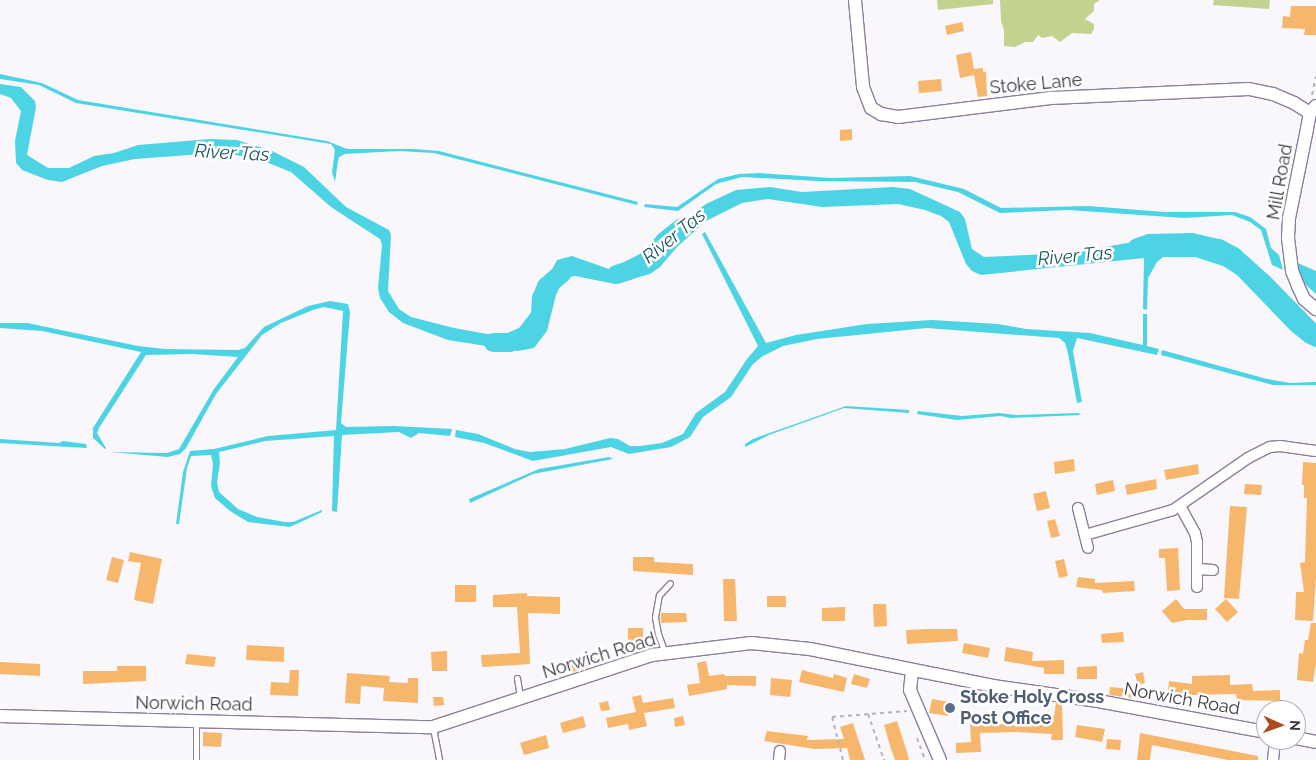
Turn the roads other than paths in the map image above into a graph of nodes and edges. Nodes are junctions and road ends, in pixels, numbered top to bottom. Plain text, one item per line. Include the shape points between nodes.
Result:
1 (855, 0) edge
2 (1313, 105) edge
3 (1316, 309) edge
4 (1316, 451) edge
5 (1180, 506) junction
6 (1078, 508) dead end
7 (1084, 535) junction
8 (1088, 548) dead end
9 (1198, 569) junction
10 (1213, 570) dead end
11 (670, 583) dead end
12 (1197, 586) dead end
13 (665, 653) junction
14 (912, 671) junction
15 (517, 678) dead end
16 (520, 698) junction
17 (0, 716) edge
18 (196, 721) junction
19 (433, 727) junction
20 (1256, 730) edge
21 (1316, 736) edge
22 (1316, 742) edge
23 (196, 760) edge
24 (439, 760) edge
25 (940, 760) edge

1 - 2 street, Stoke Lane via 863,87 871,108 881,114 898,117 1051,98 1249,89
2 - 3 street, Mill Road via 1289,218 1290,258 1298,286 1304,299
4 - 5 street via 1280,446 1260,451
5 - 7 street via 1160,516
5 - 9 street via 1195,533
6 - 7 street
7 - 8 street
9 - 10 street
9 - 12 street
11 - 13 lane via 658,596 655,617
13 - 14 street, Norwich Road via 751,643 810,650
13 - 16 street, Norwich Road
14 - 20 street, Norwich Road
14 - 25 street via 910,690
15 - 16 lane
16 - 19 street, Norwich Road
17 - 18 street, Norwich Road
18 - 19 street, Norwich Road
18 - 23 lane
19 - 24 lane
21 - 22 street

